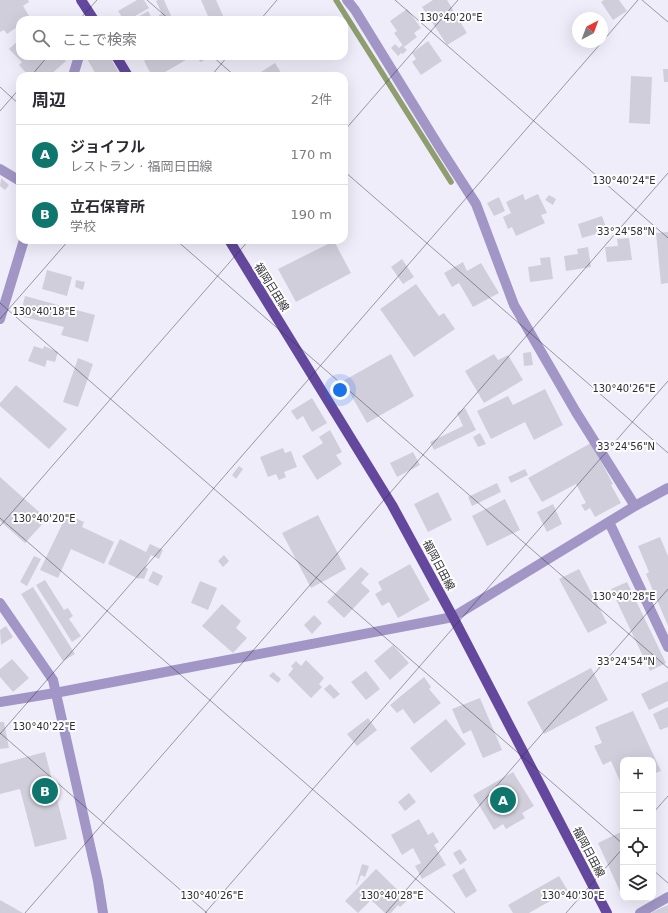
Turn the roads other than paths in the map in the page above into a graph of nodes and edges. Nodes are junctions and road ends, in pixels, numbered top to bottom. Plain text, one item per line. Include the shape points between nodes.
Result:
1 (81, 0) edge
2 (347, 0) edge
3 (90, 16) edge
4 (78, 60) edge
5 (118, 60) edge
6 (74, 72) edge
7 (126, 72) edge
8 (0, 169) edge
9 (16, 179) edge
10 (23, 244) edge
11 (231, 244) edge
12 (0, 319) edge
13 (668, 488) edge
14 (635, 506) junction
15 (609, 522) junction
16 (0, 603) edge
17 (453, 618) junction
18 (668, 647) edge
19 (55, 693) junction
20 (0, 702) edge
21 (668, 897) edge
22 (103, 913) edge
23 (607, 913) edge
24 (640, 913) edge

1 - 3 main road
2 - 14 street via 476,204 514,305 576,412
4 - 6 street
5 - 7 main road
8 - 9 street
10 - 12 street
11 - 17 main road, 福岡日田線 via 392,505
13 - 14 street
14 - 15 street
15 - 17 street
15 - 18 street
16 - 19 street via 54,680
17 - 19 street
17 - 23 main road, 福岡日田線
19 - 20 street
19 - 22 street
21 - 24 street

